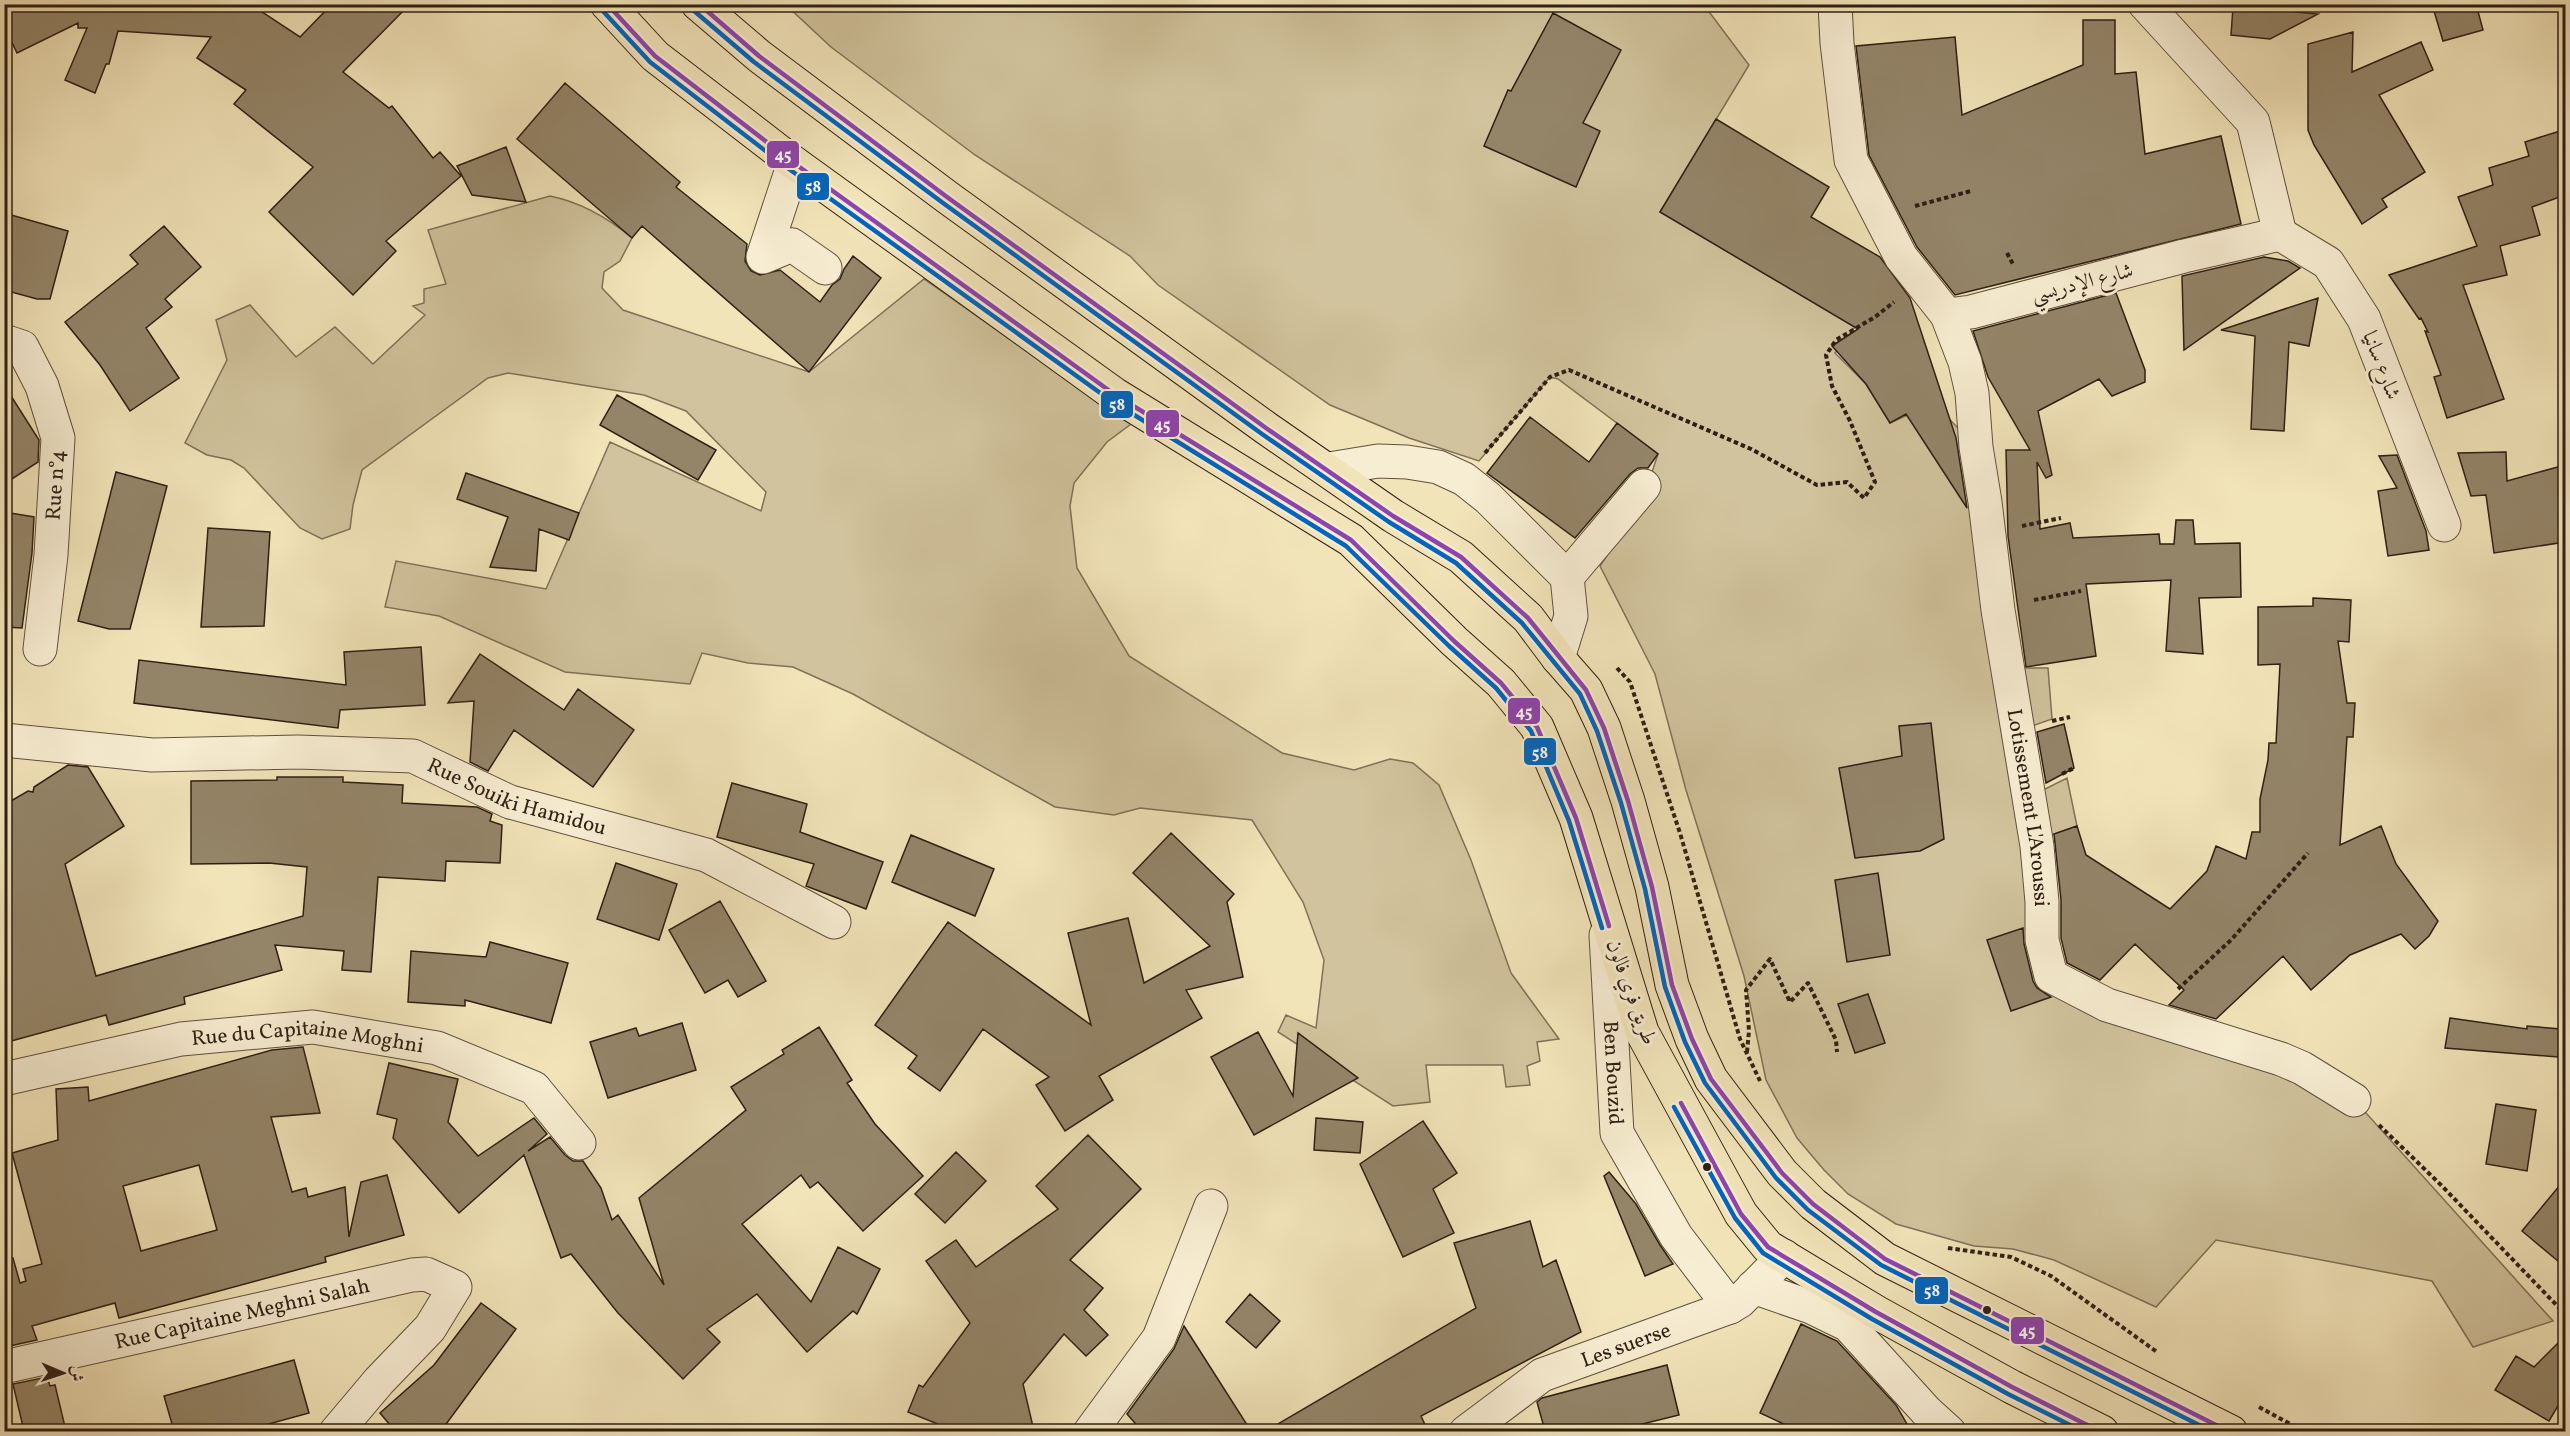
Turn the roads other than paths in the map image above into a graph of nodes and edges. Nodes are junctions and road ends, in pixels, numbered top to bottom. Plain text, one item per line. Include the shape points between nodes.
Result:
1 (607, 4) edge
2 (698, 4) edge
3 (1835, 4) edge
4 (2145, 4) edge
5 (794, 163) junction
6 (2280, 234) junction
7 (825, 268) dead end
8 (1947, 315) junction
9 (4, 341) edge
10 (1329, 470) junction
11 (1644, 486) dead end
12 (2444, 525) dead end
13 (1567, 577) junction
14 (40, 649) dead end
15 (1558, 658) junction
16 (4, 740) edge
17 (1605, 912) junction
18 (834, 922) dead end
19 (4, 1079) edge
20 (2354, 1100) road end
21 (579, 1143) dead end
22 (1210, 1206) dead end
23 (1784, 1256) junction
24 (1742, 1297) junction
25 (4, 1367) edge
26 (1938, 1422) edge
27 (336, 1431) edge
28 (1090, 1431) edge
29 (1466, 1431) edge
30 (2102, 1431) edge
31 (2231, 1431) edge

1 - 5 highway, طريق فري فالون via 655,56
2 - 10 highway via 759,56 947,197
3 - 8 street via 1851,160 1901,257
4 - 6 street via 2253,122
5 - 7 street via 763,257 792,246
5 - 17 highway, طريق فري فالون via 1114,394 1351,540 1501,683 1537,728 1576,818
6 - 8 street, شارع الإدريسي
6 - 12 street, شارع سانيا via 2328,263 2364,320
8 - 20 street, Lotissement L'Aroussi via 1972,393 1997,606 2037,846 2042,940 2051,976 2107,1005 2281,1059
9 - 14 street, Rue n°4 via 22,347 42,386 58,438
10 - 13 street via 1378,461 1438,467 1464,479 1488,498
10 - 15 highway via 1393,516 1461,557 1528,618
11 - 13 street
13 - 15 street via 1571,616
15 - 31 highway via 1586,690 1604,728 1652,887 1672,985 1692,1039 1711,1079 1782,1173 1813,1204 1885,1259
16 - 18 street, Rue Souiki Hamidou via 153,755 298,752 413,756 510,802 706,855
17 - 23 highway, طريق فري فالون via 1642,1032 1741,1214 1768,1247
17 - 24 street, Ben Bouzid via 1617,1133 1676,1236
19 - 21 street, Rue du Capitaine Moghni via 180,1040 314,1027 437,1048 534,1088
22 - 28 street via 1159,1338
23 - 24 street, Les suerse
23 - 30 highway, طريق فري فالون via 2012,1387
24 - 26 street via 1811,1307 1848,1325
24 - 29 street, Les suerse via 1542,1375
25 - 27 street, Rue Capitaine Meghni Salah via 412,1275 426,1274 455,1287 430,1328

